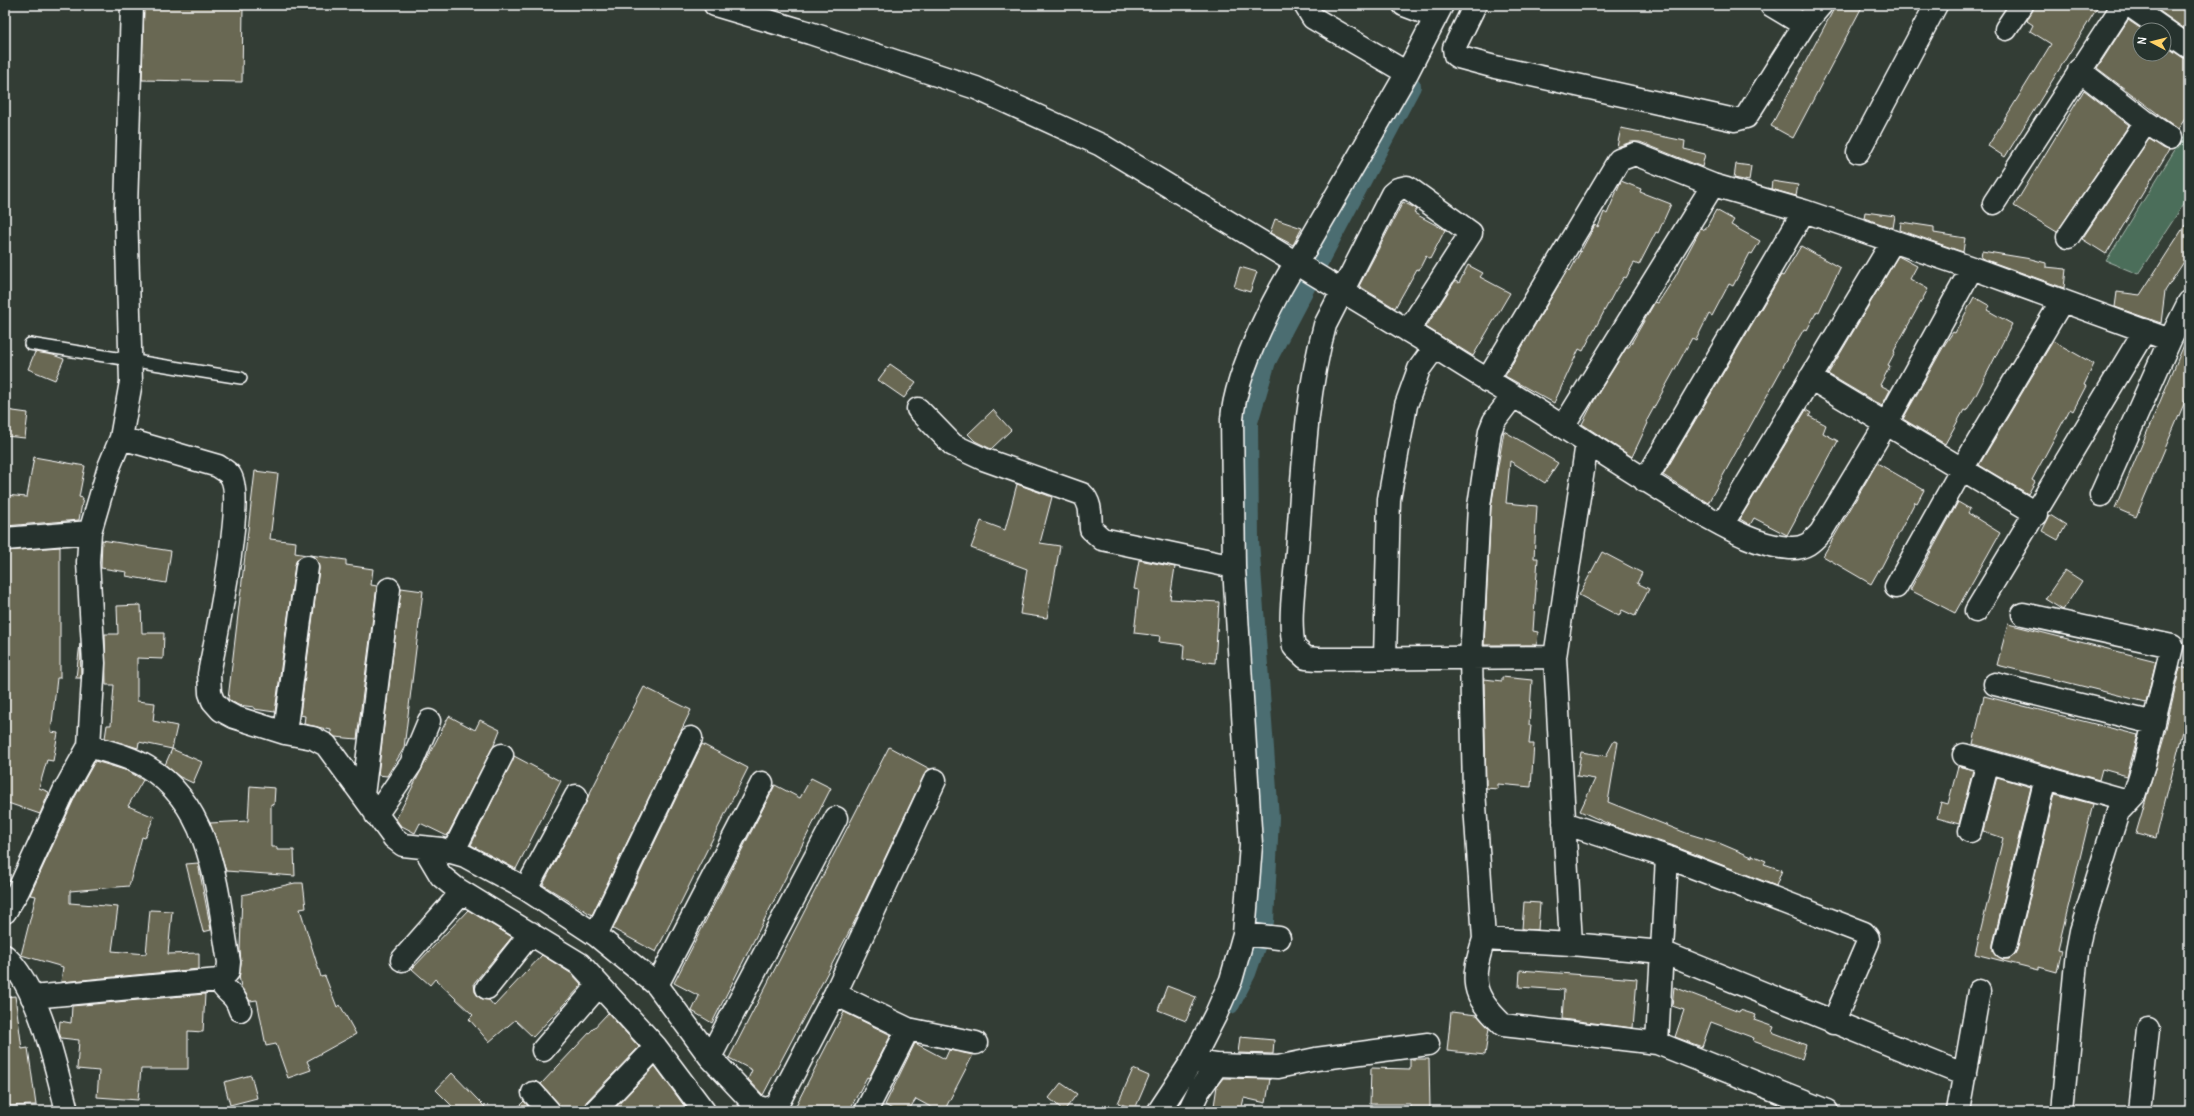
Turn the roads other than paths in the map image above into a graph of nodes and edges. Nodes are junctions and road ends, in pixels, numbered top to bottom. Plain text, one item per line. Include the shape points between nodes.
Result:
1 (132, 5) edge
2 (715, 5) edge
3 (1305, 5) edge
4 (1404, 5) edge
5 (1476, 5) edge
6 (1771, 5) edge
7 (1821, 5) edge
8 (1936, 5) edge
9 (2022, 5) edge
10 (2123, 5) edge
11 (2129, 5) edge
12 (1439, 11) edge
13 (1804, 26) junction
14 (2006, 29) dead end
15 (2189, 47) edge
16 (2079, 70) junction
17 (1407, 73) junction
18 (2146, 122) junction
19 (2170, 138) dead end
20 (1858, 152) dead end
21 (1713, 185) junction
22 (1994, 203) dead end
23 (1804, 211) junction
24 (2068, 237) dead end
25 (1893, 241) junction
26 (1300, 266) junction
27 (1972, 268) junction
28 (1339, 289) junction
29 (2062, 301) junction
30 (2189, 302) edge
31 (2145, 330) junction
32 (1408, 331) junction
33 (2170, 340) junction
34 (30, 344) dead end
35 (1435, 347) junction
36 (131, 361) junction
37 (241, 378) dead end
38 (1810, 378) junction
39 (1487, 381) junction
40 (1513, 396) junction
41 (918, 409) dead end
42 (1886, 424) junction
43 (1562, 427) junction
44 (1587, 443) junction
45 (115, 452) junction
46 (1962, 470) junction
47 (1645, 481) junction
48 (2101, 495) dead end
49 (2036, 514) junction
50 (1722, 525) junction
51 (90, 532) junction
52 (5, 539) edge
53 (307, 567) dead end
54 (1234, 567) junction
55 (1896, 587) dead end
56 (389, 589) dead end
57 (1976, 611) dead end
58 (2023, 614) dead end
59 (1555, 657) junction
60 (1385, 658) junction
61 (1471, 658) junction
62 (1995, 684) dead end
63 (429, 721) dead end
64 (2154, 723) junction
65 (285, 733) junction
66 (691, 738) dead end
67 (89, 746) junction
68 (502, 755) dead end
69 (1964, 755) dead end
70 (1988, 762) junction
71 (2046, 778) junction
72 (935, 780) dead end
73 (762, 783) dead end
74 (363, 795) junction
75 (576, 796) dead end
76 (2128, 801) junction
77 (376, 815) junction
78 (836, 818) dead end
79 (1564, 823) junction
80 (1970, 831) dead end
81 (425, 849) junction
82 (453, 852) junction
83 (1667, 857) junction
84 (526, 889) junction
85 (462, 892) junction
86 (5, 912) edge
87 (531, 933) junction
88 (596, 935) junction
89 (1484, 939) junction
90 (1571, 944) junction
91 (2004, 947) dead end
92 (1662, 952) junction
93 (5, 956) edge
94 (402, 960) dead end
95 (218, 980) junction
96 (599, 985) junction
97 (658, 985) junction
98 (487, 988) dead end
99 (1979, 991) dead end
100 (834, 994) junction
101 (32, 997) junction
102 (240, 1010) dead end
103 (1833, 1023) junction
104 (908, 1029) junction
105 (2148, 1029) dead end
106 (976, 1043) dead end
107 (1657, 1043) junction
108 (1428, 1044) dead end
109 (656, 1047) junction
110 (543, 1050) dead end
111 (710, 1057) junction
112 (1203, 1063) junction
113 (1965, 1075) junction
114 (533, 1093) dead end
115 (68, 1111) edge
116 (549, 1111) edge
117 (595, 1111) edge
118 (704, 1111) edge
119 (866, 1111) edge
120 (1159, 1111) edge
121 (1189, 1111) edge
122 (1828, 1111) edge
123 (1958, 1111) edge
124 (2062, 1111) edge
125 (2139, 1111) edge

1 - 36 street via 126,209
2 - 26 street via 810,33 983,91 1101,146
3 - 17 street via 1313,18
4 - 12 street
5 - 13 street via 1454,48 1458,57 1735,120 1746,118
6 - 13 street
7 - 13 street
8 - 20 street
9 - 14 street
10 - 16 street
11 - 15 street
12 - 17 street
16 - 18 street
16 - 22 street
17 - 26 street via 1306,248
18 - 19 street
18 - 24 street
21 - 23 street
21 - 39 street via 1635,154 1620,160
21 - 43 street
23 - 25 street
23 - 47 street
25 - 27 street
25 - 38 street
26 - 28 street
26 - 54 street via 1260,330 1240,383 1233,410
27 - 29 street
27 - 42 street
28 - 32 street
28 - 32 street via 1392,194 1407,187 1471,233
28 - 60 street via 1325,325 1306,433 1292,640 1298,652 1306,658
29 - 31 street
29 - 46 street
30 - 33 street
31 - 33 street
31 - 49 street
32 - 35 street
33 - 48 street
34 - 36 lane
35 - 39 street
35 - 60 street via 1420,369 1406,405 1389,499
36 - 37 lane
36 - 45 street via 129,402
38 - 42 street
38 - 50 street
39 - 40 street
40 - 43 street
40 - 61 street via 1494,421 1487,441 1479,506
41 - 54 street via 953,445 983,459 1082,494 1087,498 1089,505 1091,529 1102,539
42 - 46 street
42 - 50 street via 1821,532 1811,543 1801,548 1767,544
43 - 44 street
44 - 47 street
44 - 59 street
45 - 51 street
45 - 65 street via 218,466 231,476 236,495 234,526 209,674 210,693 213,701 228,714
46 - 49 street
46 - 55 street
47 - 50 street
49 - 57 street
51 - 52 street
51 - 67 street via 88,562 94,664
53 - 65 street
54 - 112 street via 1251,844 1260,936 1231,980 1216,1014
56 - 74 street
58 - 64 street via 2172,646
59 - 61 street
59 - 79 street
60 - 61 street
61 - 89 street via 1474,790
62 - 64 street
63 - 77 street via 411,764
64 - 76 street via 2134,795
65 - 74 street via 313,738 326,745
66 - 88 street
67 - 86 street via 64,791 18,891
67 - 95 street via 132,759 148,767 172,787 198,822 210,855 229,962 228,972
68 - 82 street
69 - 70 street
70 - 71 street
70 - 80 street
71 - 76 street
71 - 91 street
72 - 100 street
73 - 97 street
74 - 77 street
75 - 84 street
76 - 124 street via 2118,812 2081,931
77 - 81 street via 389,833 403,845
78 - 111 street
79 - 83 street
79 - 90 street
81 - 82 street
81 - 85 street via 441,876
82 - 84 street
83 - 92 street
83 - 103 street via 1858,930 1866,936 1868,942
84 - 88 street
85 - 87 street
85 - 94 street
87 - 96 street via 580,964
87 - 98 street
88 - 97 street
89 - 90 street
89 - 107 street via 1476,964 1474,982 1482,1002 1503,1025
90 - 92 street
92 - 103 street
92 - 107 street
93 - 101 street via 16,966
95 - 101 street
95 - 102 street via 223,988 235,996
96 - 109 street
96 - 110 street
97 - 111 street
99 - 113 street
100 - 104 street
100 - 111 street via 778,1103 773,1107 763,1109 756,1106
101 - 115 street
103 - 113 street
104 - 106 street
104 - 119 street
105 - 125 street
107 - 122 street
108 - 112 street via 1316,1058 1278,1067
109 - 117 street
109 - 118 street
112 - 120 street
112 - 121 street via 1199,1090
113 - 123 street
114 - 116 street

